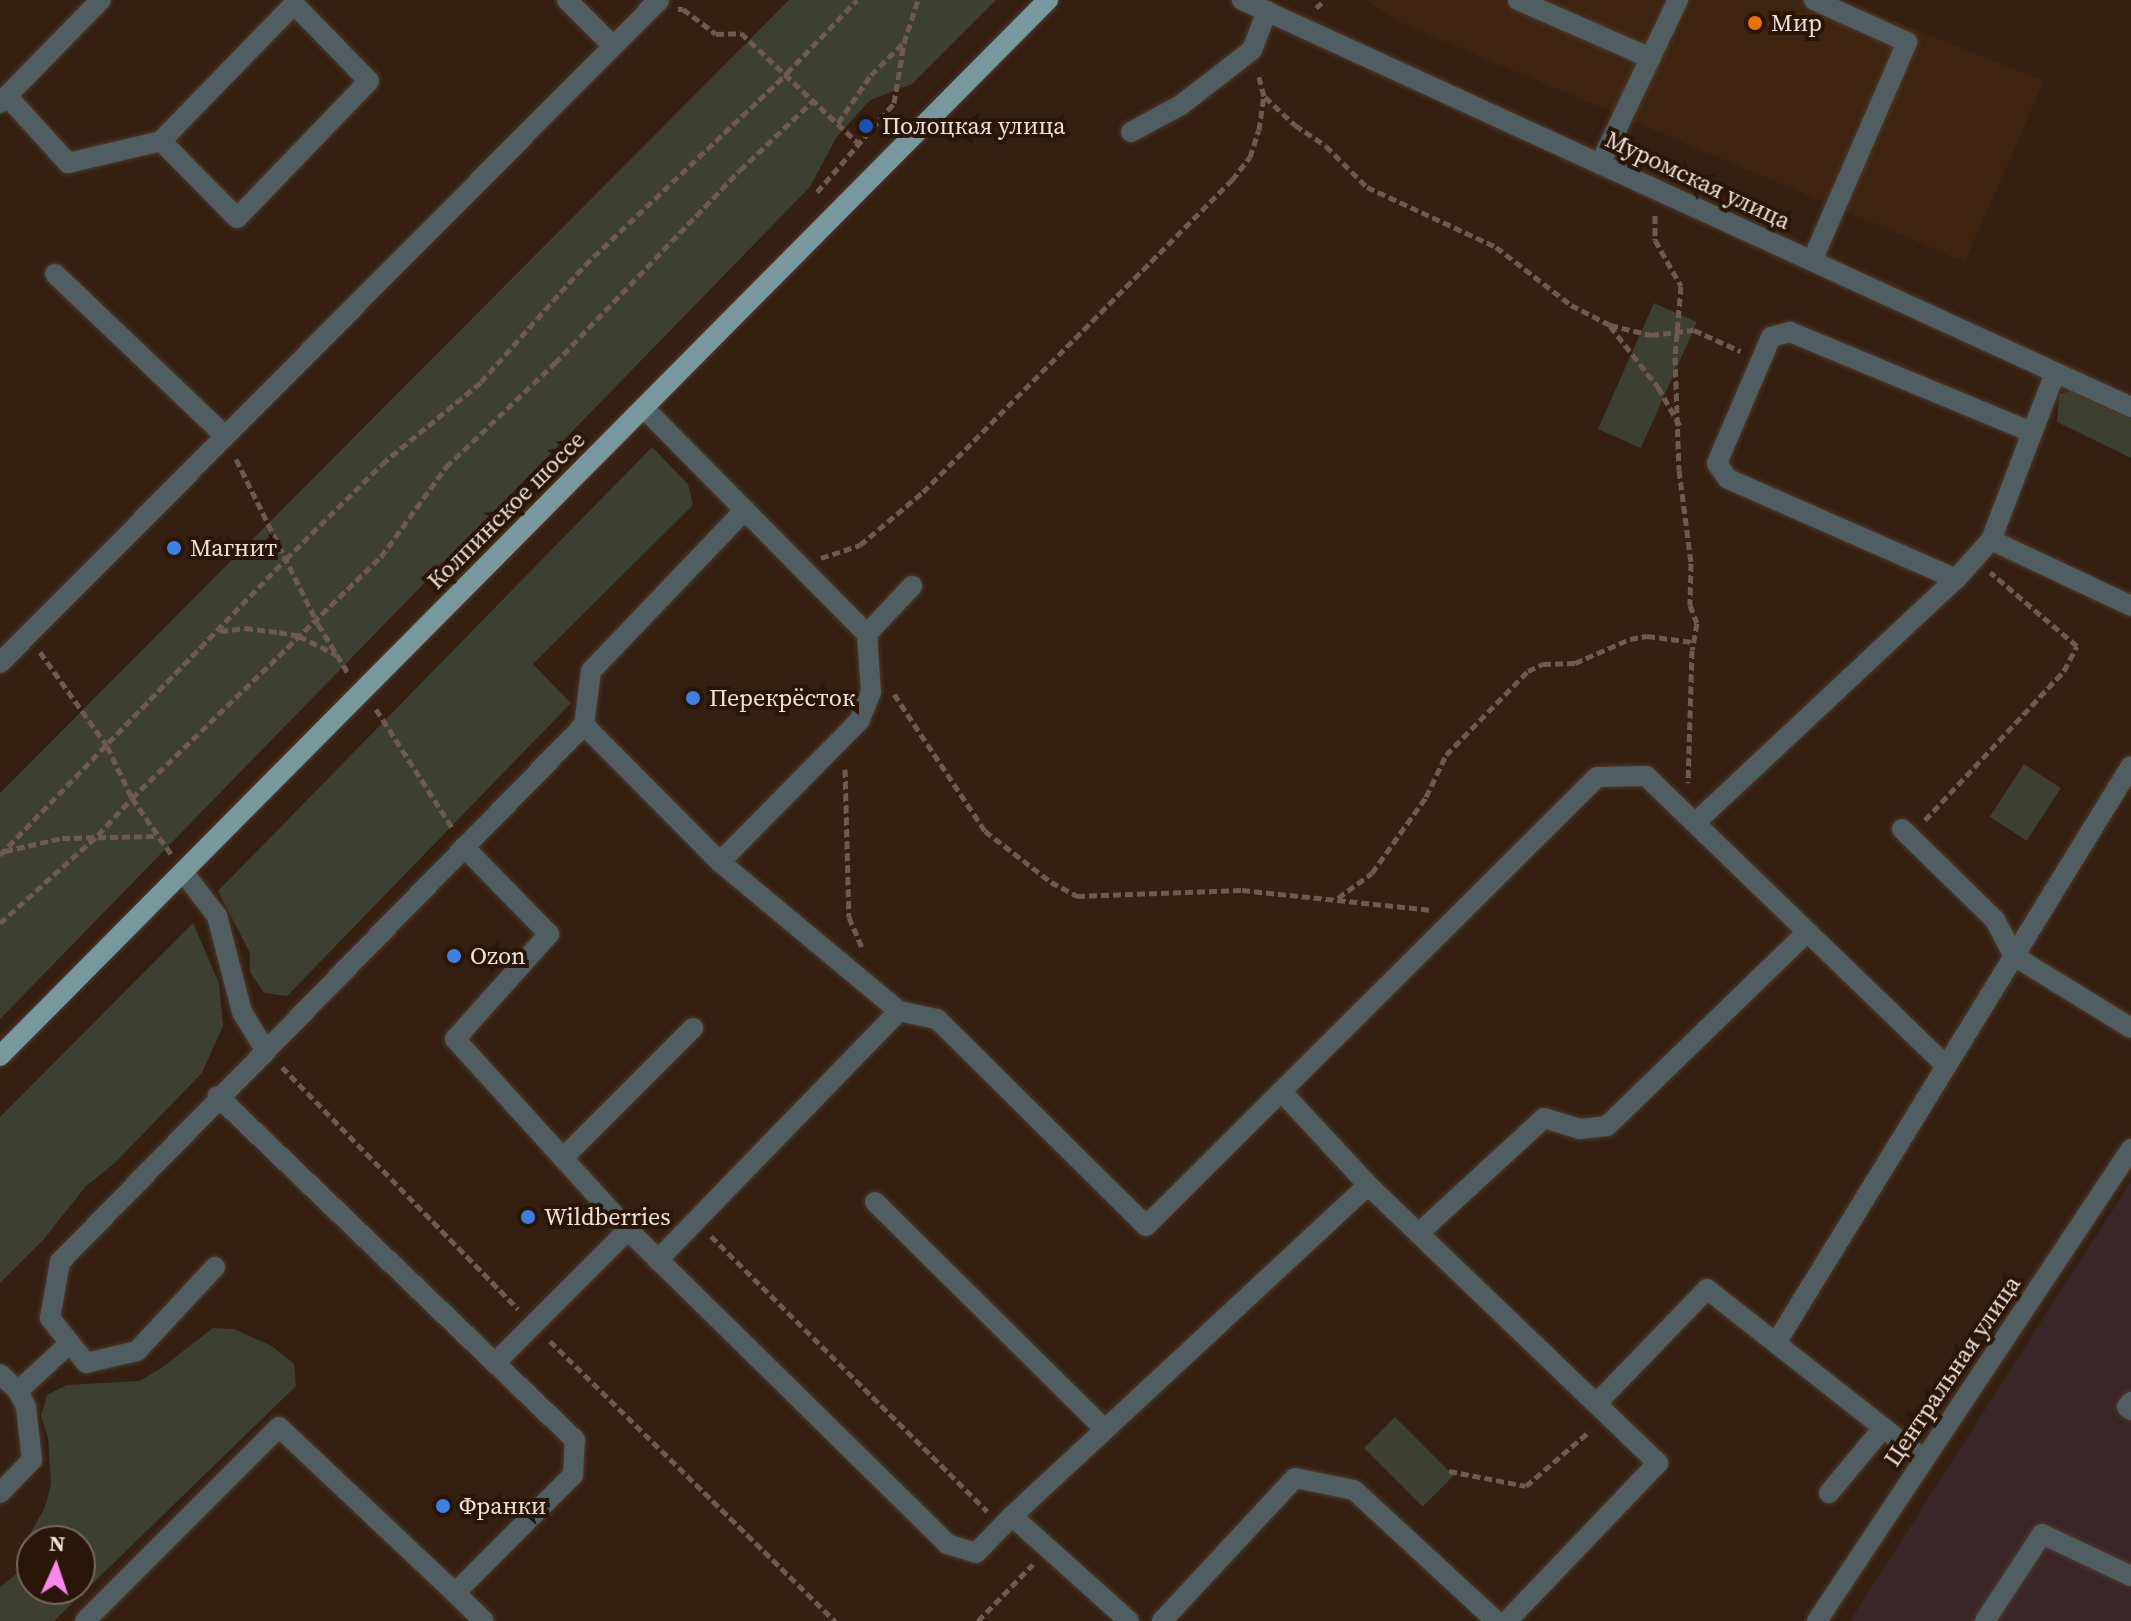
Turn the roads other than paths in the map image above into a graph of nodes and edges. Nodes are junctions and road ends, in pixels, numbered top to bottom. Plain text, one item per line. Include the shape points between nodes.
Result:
1 (101, 0) edge
2 (567, 0) edge
3 (1048, 0) edge
4 (1242, 0) edge
5 (1518, 0) edge
6 (1678, 0) edge
7 (1814, 0) edge
8 (654, 5) edge
9 (1267, 11) junction
10 (613, 46) junction
11 (1651, 58) junction
12 (3, 100) edge
13 (1131, 132) dead end
14 (161, 141) junction
15 (1600, 164) junction
16 (1812, 261) junction
17 (55, 274) dead end
18 (2055, 373) junction
19 (2131, 407) edge
20 (644, 408) junction
21 (2032, 432) junction
22 (225, 436) junction
23 (745, 510) junction
24 (1991, 540) junction
25 (1956, 579) junction
26 (912, 586) dead end
27 (2131, 606) edge
28 (867, 634) junction
29 (0, 663) edge
30 (584, 725) junction
31 (2131, 766) edge
32 (1690, 818) junction
33 (1907, 833) road end
34 (464, 847) junction
35 (720, 862) junction
36 (183, 872) junction
37 (1807, 932) junction
38 (2014, 956) junction
39 (899, 1011) junction
40 (693, 1028) dead end
41 (2131, 1028) edge
42 (265, 1050) junction
43 (0, 1056) edge
44 (1946, 1066) junction
45 (1281, 1091) junction
46 (218, 1096) junction
47 (2131, 1149) edge
48 (563, 1158) junction
49 (1368, 1185) junction
50 (875, 1202) dead end
51 (628, 1230) junction
52 (1419, 1233) junction
53 (658, 1260) junction
54 (215, 1267) dead end
55 (70, 1343) junction
56 (1776, 1343) junction
57 (495, 1363) junction
58 (0, 1374) edge
59 (18, 1391) junction
60 (2131, 1402) edge
61 (1603, 1409) junction
62 (2131, 1410) edge
63 (1883, 1428) junction
64 (1104, 1429) junction
65 (1924, 1460) junction
66 (0, 1493) edge
67 (1829, 1493) dead end
68 (1007, 1521) junction
69 (2131, 1576) edge
70 (455, 1593) junction
71 (85, 1621) edge
72 (484, 1621) edge
73 (1129, 1621) edge
74 (1162, 1621) edge
75 (1496, 1621) edge
76 (1507, 1621) edge
77 (1817, 1621) edge
78 (1985, 1621) edge

1 - 12 street
2 - 10 street
3 - 20 main road, Колпинское шоссе
4 - 9 street, Муромская улица
5 - 11 street
6 - 11 street
7 - 16 street via 1907,42
8 - 10 street
9 - 13 street via 1252,50 1181,105
9 - 15 street, Муромская улица
10 - 22 street
11 - 15 street
12 - 14 street via 68,163
14 - 14 street via 237,218 369,81 294,4
15 - 16 street, Муромская улица
16 - 18 street, Муромская улица
17 - 22 street
18 - 19 street, Муромская улица
18 - 21 street
20 - 23 street
20 - 36 main road, Колпинское шоссе
21 - 24 street
21 - 25 street via 1790,332 1771,337 1717,463 1728,479
22 - 29 street
23 - 28 street
23 - 30 street via 591,671
24 - 25 street
24 - 27 street
25 - 32 street
26 - 28 street
28 - 35 street via 871,692 859,721
30 - 34 street
30 - 35 street
31 - 38 street
32 - 37 street
32 - 45 street via 1646,776 1597,777
33 - 38 street via 1995,920
34 - 42 street
34 - 48 street via 549,934 455,1039
35 - 39 street
36 - 42 street via 217,916 242,1012
36 - 43 main road, Колпинское шоссе
37 - 44 street
37 - 52 street via 1607,1126 1579,1129 1544,1118
38 - 41 street
38 - 44 street
39 - 45 street via 937,1019 1146,1226
39 - 53 street
40 - 48 street
42 - 46 street
44 - 56 street
45 - 49 street
46 - 55 street via 60,1262 50,1318
46 - 57 street
47 - 65 street, Центральная улица
48 - 51 street
49 - 52 street
49 - 64 street
50 - 64 street
51 - 53 street
51 - 57 street
52 - 61 street
53 - 68 street via 947,1544 976,1553
54 - 55 street via 137,1351 86,1363
55 - 59 street
56 - 61 street via 1707,1289
56 - 63 street
57 - 70 street via 575,1440 573,1475
58 - 59 street
59 - 66 street via 26,1407 32,1460
60 - 62 street
61 - 76 street via 1658,1463
63 - 65 street
63 - 67 street
64 - 68 street
65 - 77 street, Центральная улица
68 - 73 street via 1048,1548
69 - 78 street via 2042,1534
70 - 71 street via 279,1427
70 - 72 street
74 - 75 street via 1295,1478 1354,1490

